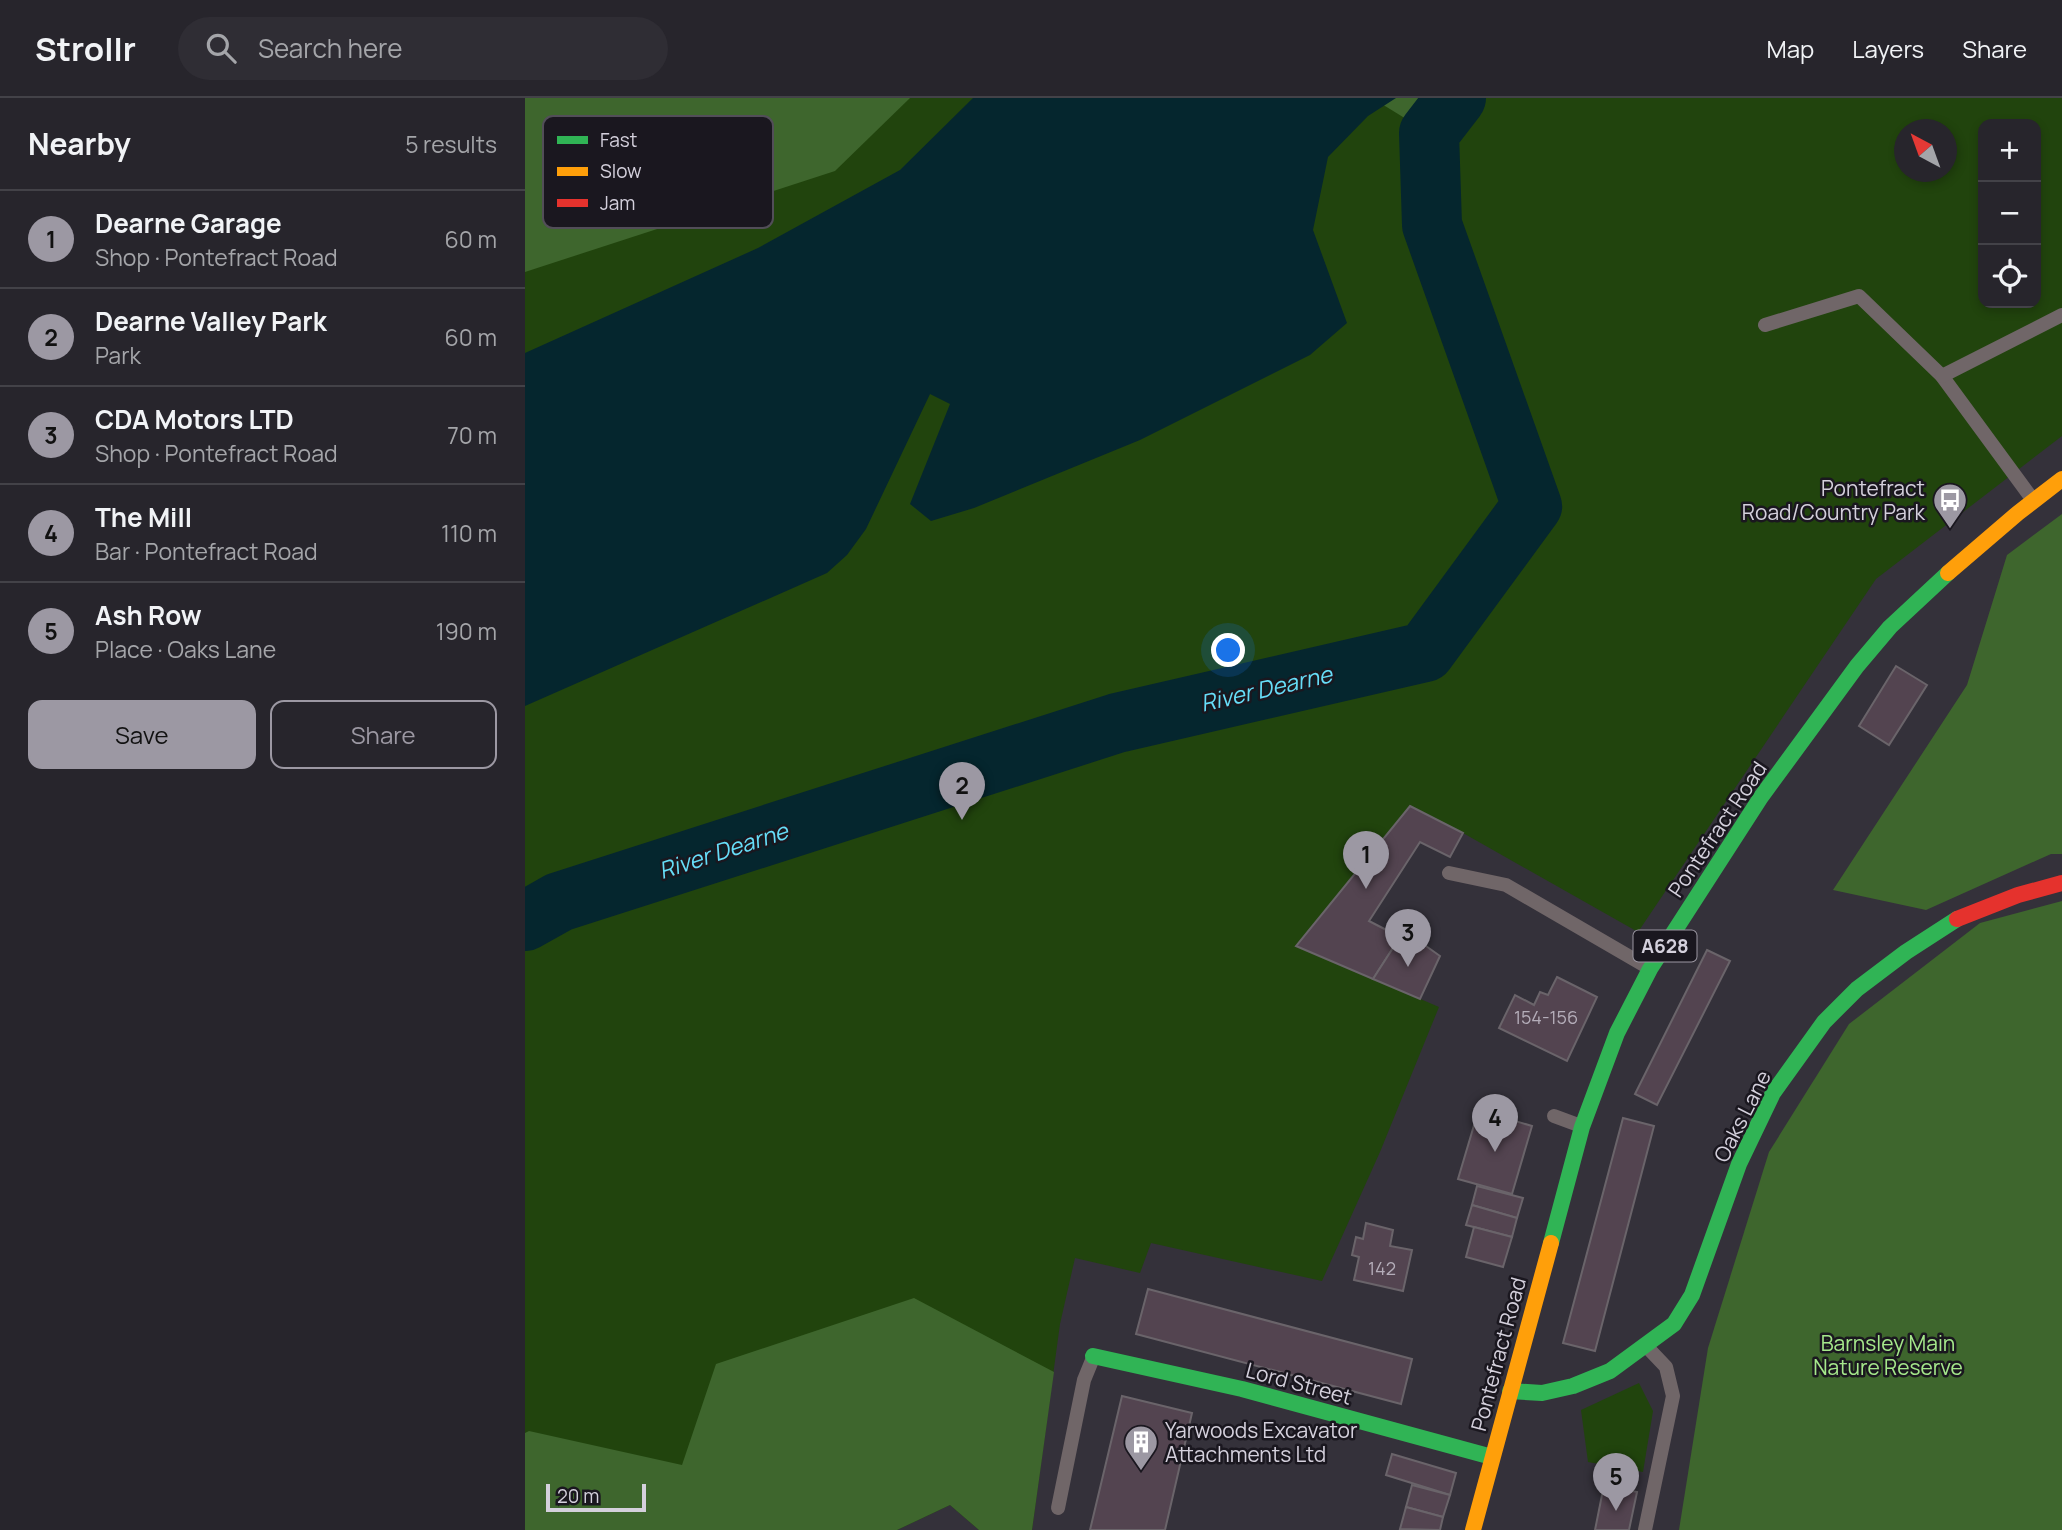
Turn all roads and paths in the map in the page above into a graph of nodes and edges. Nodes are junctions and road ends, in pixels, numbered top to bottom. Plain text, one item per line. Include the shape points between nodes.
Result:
1 (2062, 314) edge
2 (1765, 325) dead end
3 (1942, 376) junction
4 (2062, 479) edge
5 (2034, 501) junction
6 (1449, 873) dead end
7 (2062, 883) edge
8 (1650, 969) junction
9 (1554, 1116) dead end
10 (1582, 1127) junction
11 (1646, 1347) junction
12 (1093, 1356) joint
13 (1510, 1391) junction
14 (1492, 1457) junction
15 (1058, 1508) dead end
16 (1473, 1530) edge
17 (1645, 1530) edge

1 - 3 lane
2 - 3 lane via 1859,296
3 - 5 lane
4 - 5 main road, Pontefract Road / A628
5 - 8 main road, Pontefract Road / A628 via 1889,627 1857,666 1761,797
6 - 8 lane via 1506,885
7 - 11 main road, Oaks Lane via 1961,917 1857,989 1824,1022 1773,1093 1739,1164 1692,1295 1674,1324
8 - 10 main road, Pontefract Road / A628 via 1617,1032
9 - 10 lane
10 - 13 main road, Pontefract Road / A628
11 - 13 main road, Oaks Lane via 1610,1371 1573,1386 1542,1393
11 - 17 lane via 1667,1367 1673,1396
12 - 14 main road, Lord Street via 1242,1389
12 - 15 lane
13 - 14 main road, Pontefract Road / A628
14 - 16 main road, Pontefract Road / A628

